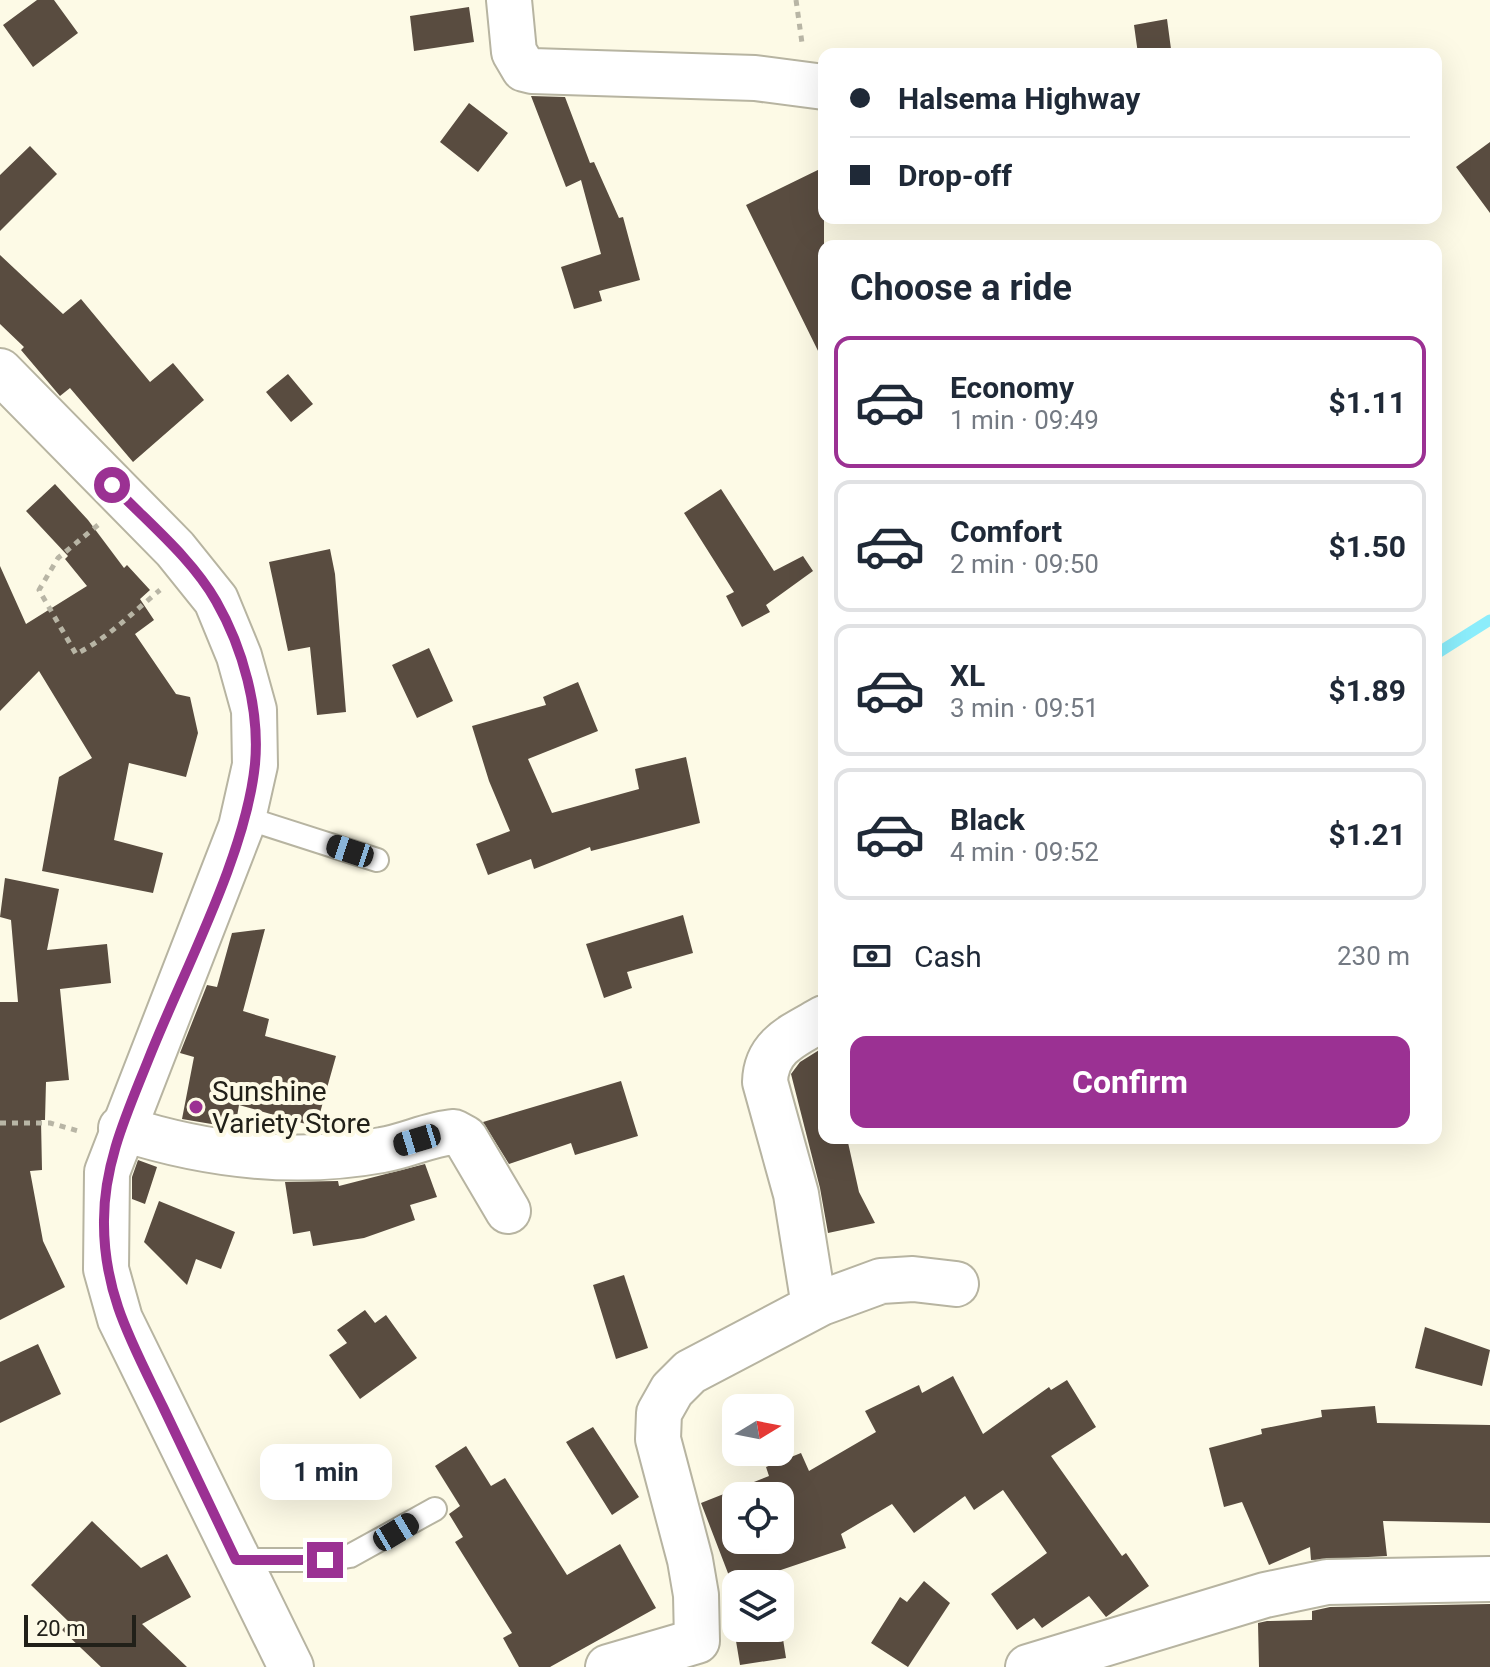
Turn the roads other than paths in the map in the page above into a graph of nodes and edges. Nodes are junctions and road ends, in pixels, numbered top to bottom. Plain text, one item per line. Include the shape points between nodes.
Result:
1 (509, 0) edge
2 (818, 86) edge
3 (0, 371) edge
4 (243, 817) junction
5 (377, 860) dead end
6 (818, 1021) edge
7 (119, 1134) junction
8 (508, 1211) dead end
9 (956, 1284) dead end
10 (814, 1306) junction
11 (435, 1509) dead end
12 (236, 1560) junction
13 (1490, 1579) edge
14 (699, 1654) edge
15 (291, 1667) edge
16 (608, 1667) edge
17 (1028, 1667) edge

1 - 2 main road via 514,52 524,69 755,78
3 - 4 main road via 216,600 254,710 255,765
4 - 5 lane
4 - 7 main road via 215,901
6 - 10 main road via 784,1040 765,1067 807,1248
7 - 8 main road via 241,1155 307,1156 385,1150 454,1132 465,1138
7 - 12 main road via 107,1172 106,1269 120,1319
9 - 10 main road via 881,1281
10 - 14 main road via 690,1372 659,1413 658,1439 696,1595
11 - 12 lane via 350,1556
12 - 15 main road
13 - 17 main road via 1327,1582 1252,1599
14 - 16 main road

